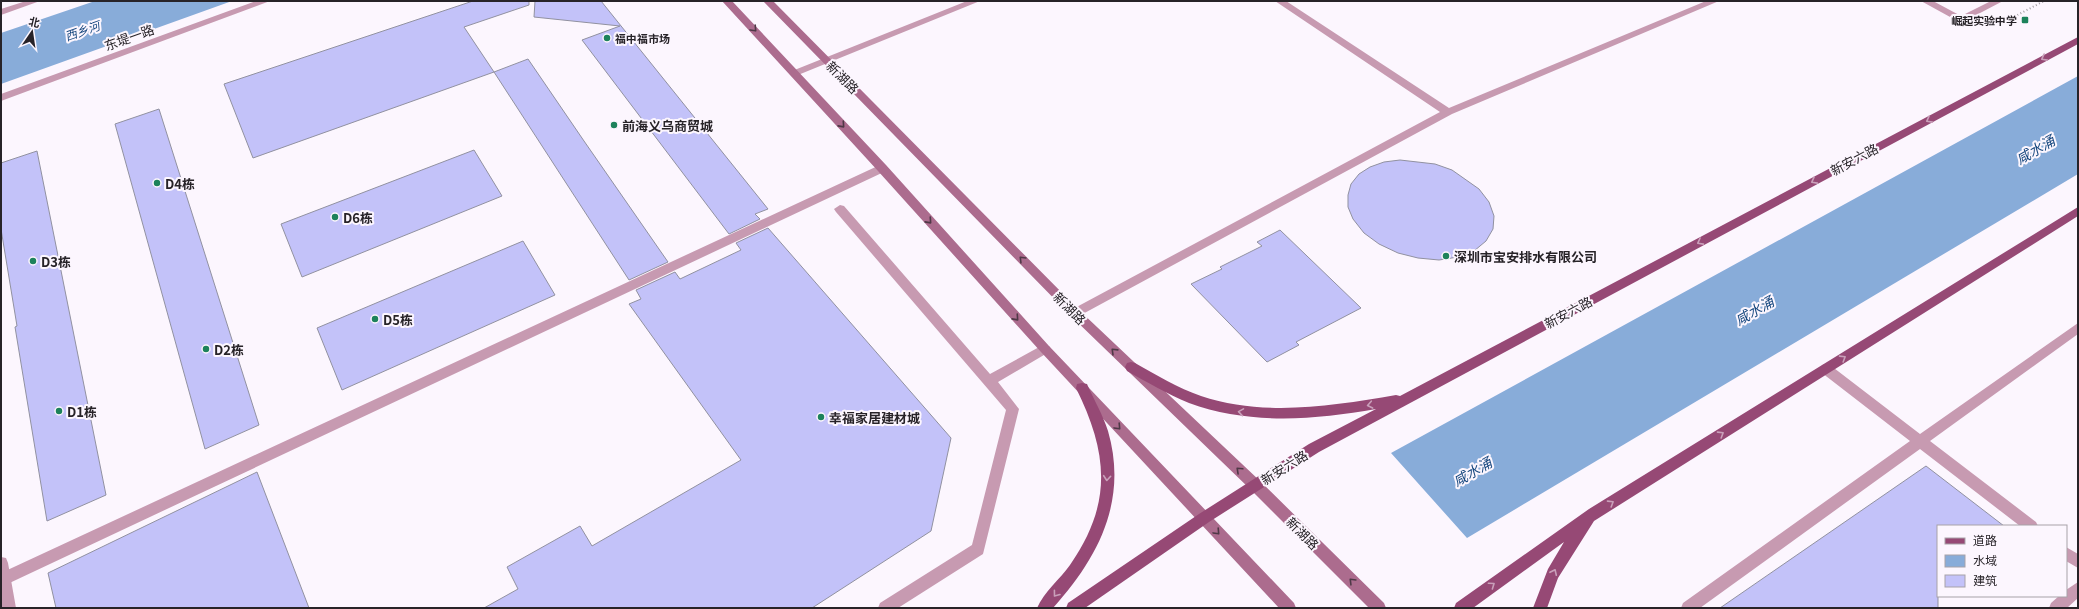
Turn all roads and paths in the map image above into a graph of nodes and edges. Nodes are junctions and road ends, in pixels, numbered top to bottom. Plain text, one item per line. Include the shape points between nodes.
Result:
1 (35, 1) edge
2 (265, 1) edge
3 (727, 1) edge
4 (768, 1) edge
5 (974, 1) edge
6 (1280, 1) edge
7 (1714, 1) edge
8 (1926, 1) edge
9 (1998, 1) edge
10 (2044, 1) edge
11 (1, 12) edge
12 (2008, 20) dead end
13 (2078, 40) edge
14 (826, 60) junction
15 (795, 73) junction
16 (1, 98) edge
17 (1448, 112) junction
18 (882, 168) junction
19 (840, 209) dead end
20 (2078, 211) edge
21 (1075, 313) junction
22 (2078, 328) edge
23 (1045, 349) junction
24 (1131, 368) junction
25 (1826, 369) junction
26 (989, 381) junction
27 (1082, 388) junction
28 (1409, 397) junction
29 (1921, 441) junction
30 (1255, 484) junction
31 (1594, 513) junction
32 (1204, 518) junction
33 (2030, 525) edge
34 (2067, 553) edge
35 (2078, 562) edge
36 (1, 563) edge
37 (2, 579) edge
38 (2078, 589) edge
39 (9, 608) edge
40 (885, 608) edge
41 (1044, 608) edge
42 (1073, 608) edge
43 (1289, 608) edge
44 (1379, 608) edge
45 (1461, 608) edge
46 (1540, 608) edge
47 (1688, 608) edge
48 (2056, 608) edge

1 - 11 street
2 - 16 street, 东堤一路
3 -> 15 main road
4 - 14 main road, 新湖路
5 - 14 street
6 - 17 street
7 - 17 street
8 - 9 street via 1961,20
10 - 12 path
13 -> 28 main road, 新安六路
14 - 15 street
21 -> 14 main road, 新湖路
15 -> 18 main road
17 - 21 street
18 -> 23 main road
18 - 37 street
19 - 26 street
25 -> 20 main road
24 -> 21 main road, 新湖路
22 - 29 street
23 - 26 street
23 - 27 main road
28 -> 24 main road via 1318,412 1254,414 1201,402
30 -> 24 main road, 新湖路
25 - 29 street
31 -> 25 main road
26 - 40 street via 1013,409 978,549
27 -> 32 main road
27 -> 41 main road via 1098,418 1105,444 1108,470 1105,500 1100,525 1085,554
28 - 30 main road, 新安六路 via 1314,448
29 - 33 street
29 - 47 street
30 - 32 main road, 新安六路
44 -> 30 main road, 新湖路
45 -> 31 main road
46 -> 31 main road via 1560,559
32 - 42 main road, 新安六路
32 -> 43 main road
34 - 35 street
36 - 37 street
37 - 39 street
38 - 48 street

